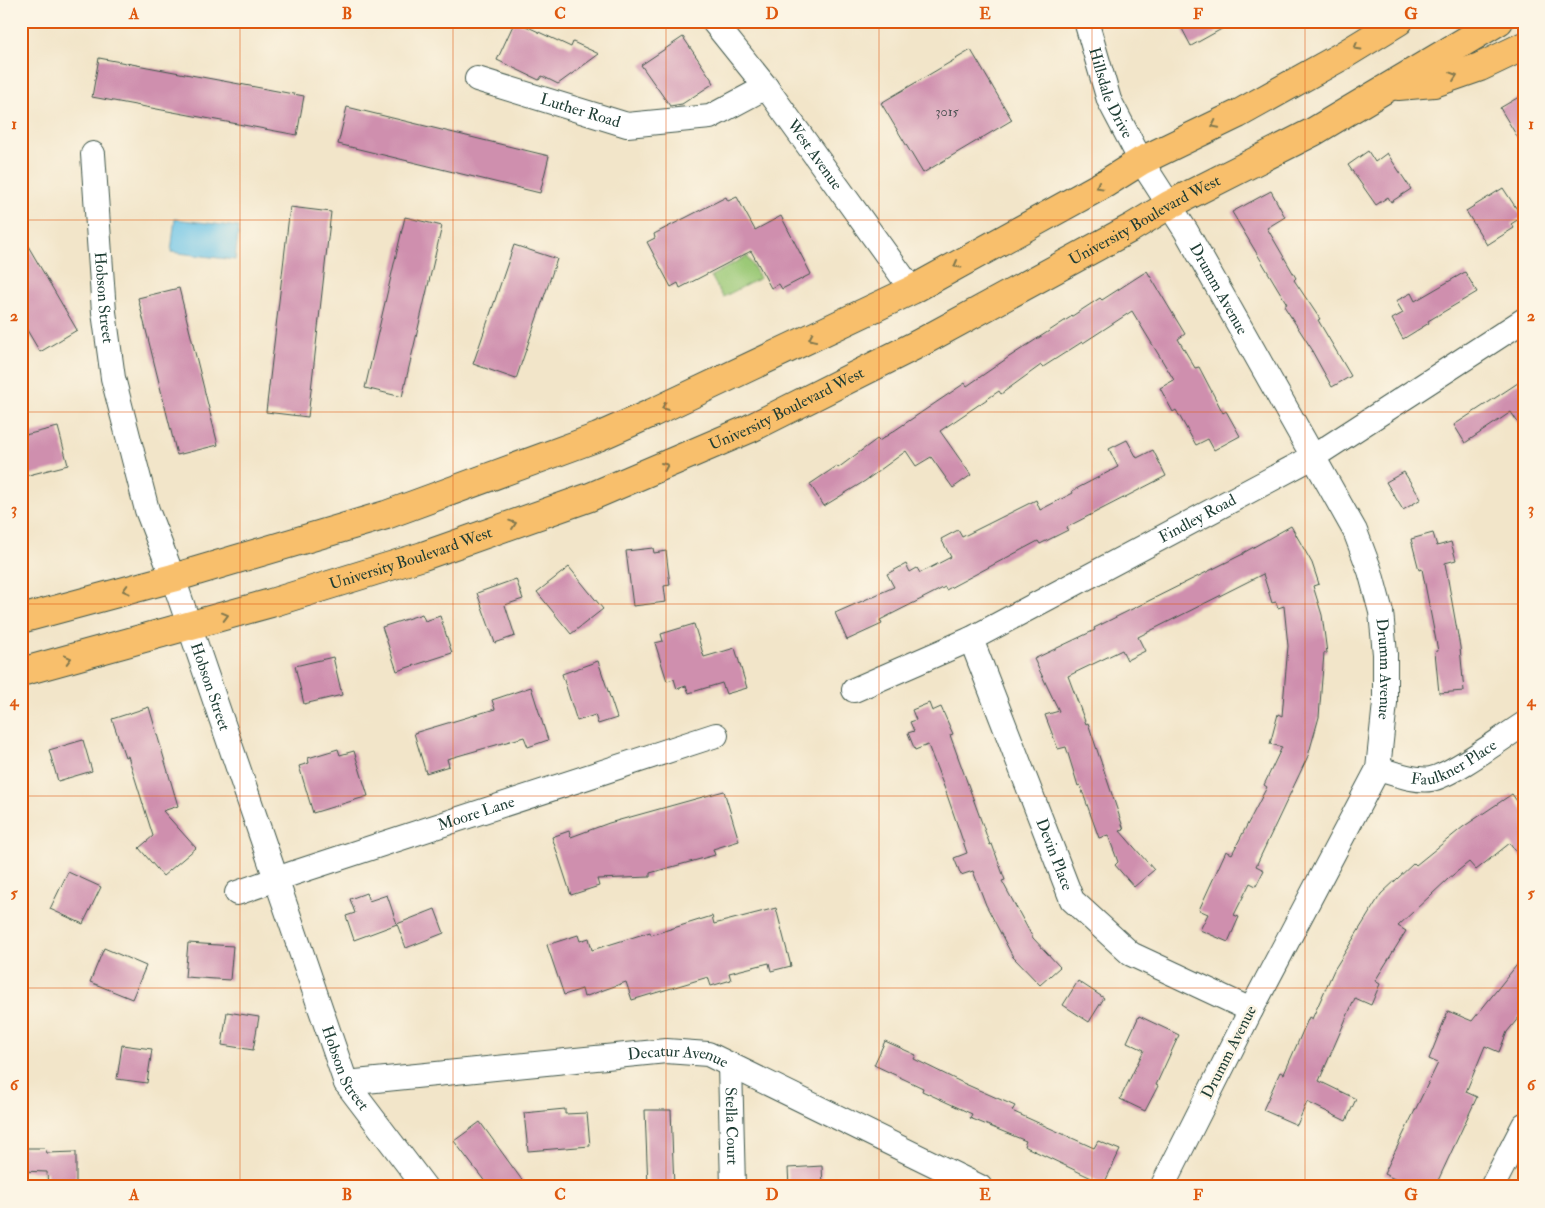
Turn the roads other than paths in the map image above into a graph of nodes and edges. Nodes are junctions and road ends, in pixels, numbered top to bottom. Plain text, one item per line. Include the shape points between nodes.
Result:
1 (713, 21) edge
2 (1086, 21) edge
3 (1399, 21) edge
4 (1499, 21) edge
5 (1524, 46) edge
6 (477, 79) dead end
7 (766, 87) junction
8 (1389, 87) junction
9 (93, 154) dead end
10 (1141, 161) junction
11 (1169, 205) junction
12 (912, 290) junction
13 (1524, 320) edge
14 (1313, 457) junction
15 (173, 578) junction
16 (21, 619) edge
17 (189, 625) junction
18 (971, 639) junction
19 (21, 672) edge
20 (854, 690) dead end
21 (1524, 724) edge
22 (716, 735) dead end
23 (1378, 769) junction
24 (276, 879) junction
25 (237, 893) dead end
26 (1250, 1010) junction
27 (730, 1065) junction
28 (346, 1083) junction
29 (1524, 1125) edge
30 (425, 1187) edge
31 (733, 1187) edge
32 (980, 1187) edge
33 (1162, 1187) edge
34 (1492, 1187) edge

1 - 7 street, West Avenue
2 - 10 street, Hillsdale Drive via 1109,100
3 -> 10 main road via 1238,114
4 - 8 main road, University Boulevard West
8 -> 5 main road via 1434,83 1480,67
6 - 7 street, Luther Road via 627,124 710,117
7 - 12 street, West Avenue
8 - 11 main road, University Boulevard West via 1313,132
9 - 15 street, Hobson Street via 104,312 113,378 147,510
10 - 11 street, Drumm Avenue
10 -> 12 main road
11 - 14 street, Drumm Avenue
17 -> 11 main road, University Boulevard West via 423,556 590,498 749,430 918,344
12 -> 15 main road via 598,437 386,515
13 - 14 street, Findley Road
14 - 18 street, Findley Road
14 - 23 street, Drumm Avenue via 1356,531 1381,612 1386,703
15 -> 16 main road
15 - 17 street, Hobson Street
19 -> 17 main road, University Boulevard West
17 - 24 street, Hobson Street
18 - 20 street, Findley Road
18 - 26 street, Devin Place via 1072,900 1131,954
21 - 23 street, Faulkner Place via 1453,770 1431,779
22 - 24 street, Moore Lane
23 - 26 street, Drumm Avenue
24 - 25 street, Moore Lane
24 - 28 street, Hobson Street
26 - 33 street, Drumm Avenue
27 - 28 street, Decatur Avenue via 708,1054 666,1051
27 - 31 street, Stella Court
27 - 32 street, Decatur Avenue
28 - 30 street, Hobson Street
29 - 34 street

